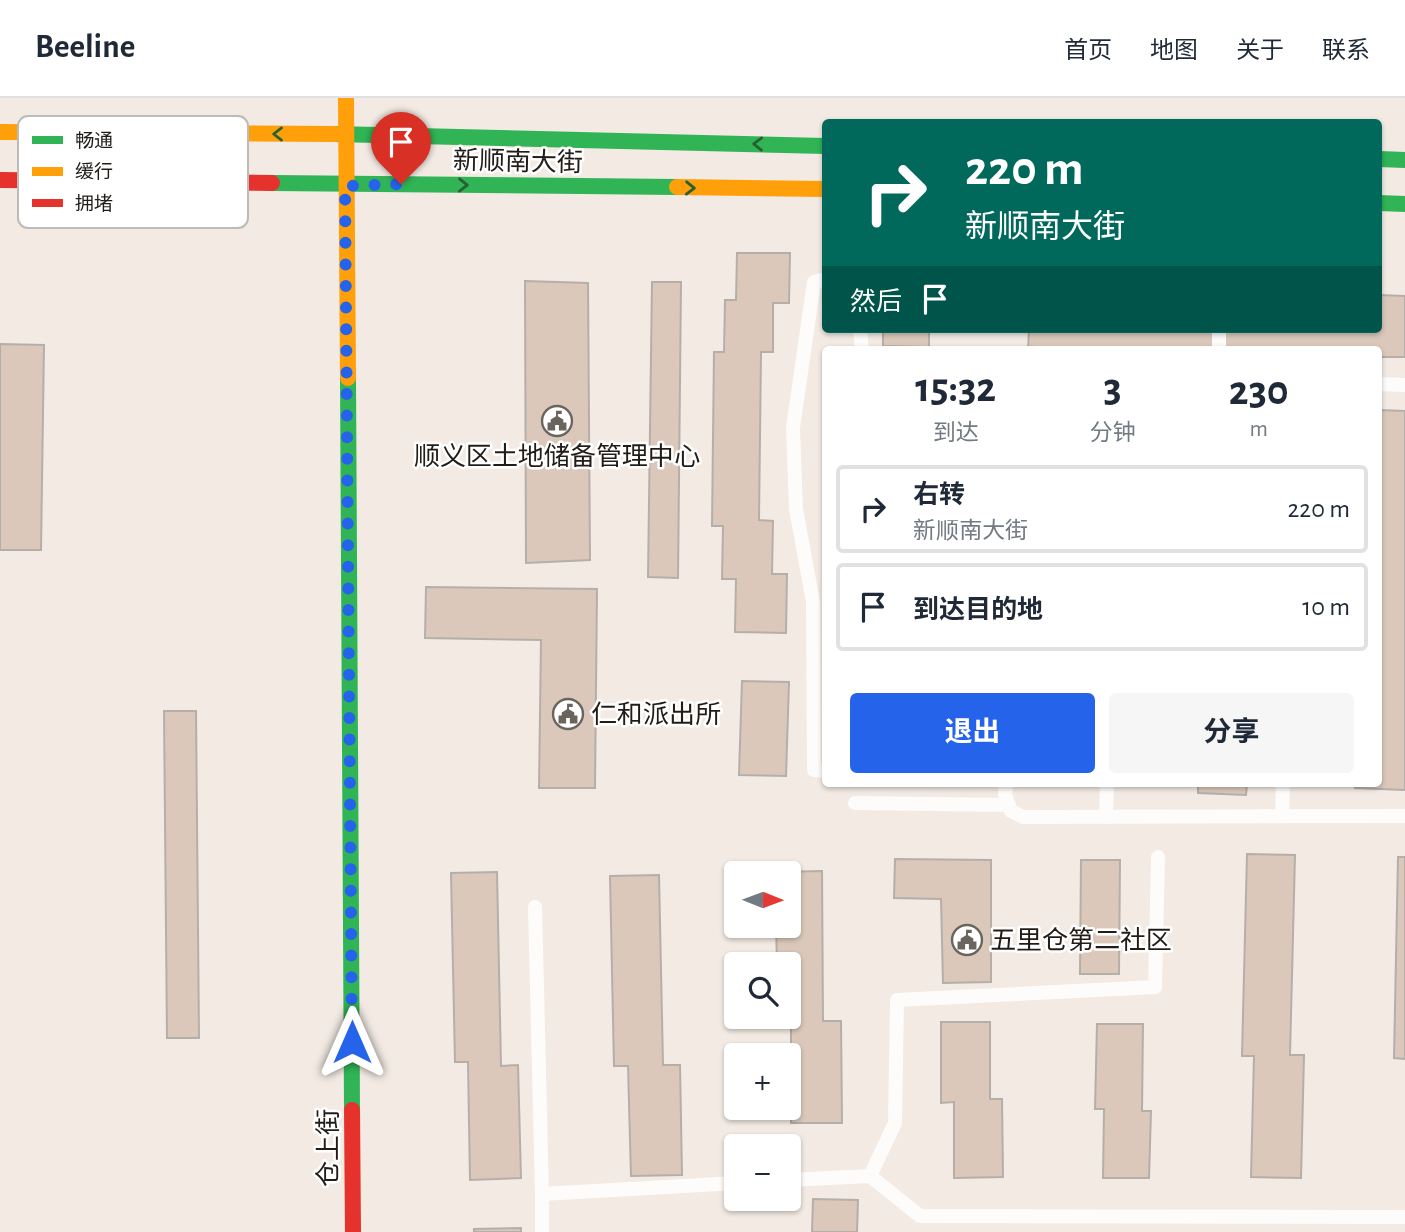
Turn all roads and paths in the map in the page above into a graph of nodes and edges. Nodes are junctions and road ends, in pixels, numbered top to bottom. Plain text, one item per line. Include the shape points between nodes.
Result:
1 (346, 98) edge
2 (0, 132) edge
3 (18, 132) edge
4 (248, 133) edge
5 (346, 134) junction
6 (822, 146) edge
7 (1382, 159) edge
8 (1405, 160) edge
9 (0, 180) edge
10 (18, 180) edge
11 (248, 184) edge
12 (345, 186) junction
13 (822, 189) edge
14 (1382, 203) edge
15 (1405, 204) edge
16 (822, 280) edge
17 (1382, 384) edge
18 (1405, 385) edge
19 (822, 771) edge
20 (1006, 787) edge
21 (1107, 787) edge
22 (1283, 787) edge
23 (855, 803) dead end
24 (1009, 804) junction
25 (1282, 816) junction
26 (1405, 816) edge
27 (1106, 817) junction
28 (1158, 857) dead end
29 (535, 907) dead end
30 (870, 1176) junction
31 (801, 1179) edge
32 (724, 1184) edge
33 (542, 1194) junction
34 (1405, 1217) edge
35 (353, 1232) edge
36 (542, 1232) edge

1 - 5 main road, 仓上街
3 -> 2 main road, 新顺南大街
5 -> 4 main road, 新顺南大街
6 -> 5 main road, 新顺南大街
5 - 12 main road, 仓上街
7 - 8 main road
9 - 10 main road, 新顺南大街
11 - 12 main road, 新顺南大街
12 -> 13 main road, 新顺南大街
12 - 35 main road, 仓上街
14 - 15 main road
16 - 19 lane via 814,282 793,428 796,509 813,602 814,770
17 - 18 lane
20 - 24 lane
21 - 27 lane
22 - 25 lane
23 - 24 lane
24 - 27 lane via 1011,811 1023,817
25 - 26 lane
25 - 27 lane
28 - 30 lane via 1155,987 897,1000 895,1123
29 - 33 lane
30 - 31 lane
30 - 34 lane via 920,1216
32 - 33 lane
33 - 36 lane

